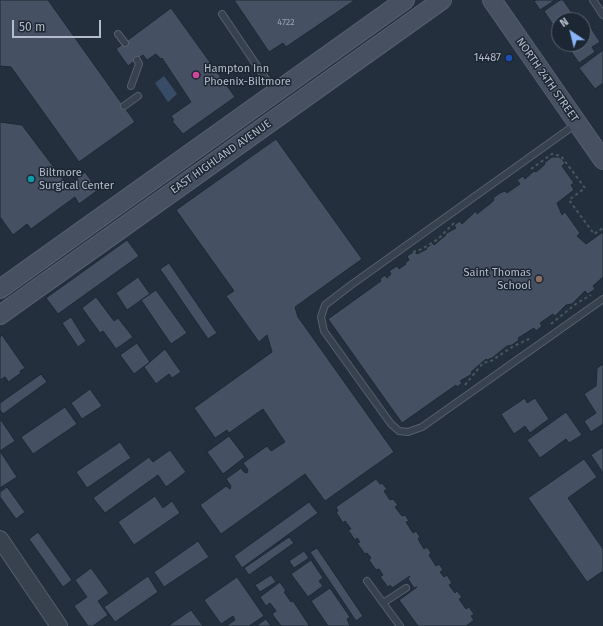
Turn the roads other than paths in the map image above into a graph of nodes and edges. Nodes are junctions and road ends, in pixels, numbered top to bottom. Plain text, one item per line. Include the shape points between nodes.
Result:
1 (405, 0) edge
2 (442, 0) edge
3 (492, 0) edge
4 (593, 0) edge
5 (222, 14) dead end
6 (603, 15) edge
7 (118, 34) dead end
8 (125, 43) dead end
9 (137, 60) dead end
10 (131, 86) dead end
11 (275, 93) junction
12 (138, 96) dead end
13 (124, 106) dead end
14 (287, 110) junction
15 (577, 123) junction
16 (603, 160) edge
17 (145, 199) junction
18 (118, 218) junction
19 (0, 289) edge
20 (603, 299) edge
21 (0, 315) edge
22 (0, 539) edge
23 (367, 581) dead end
24 (406, 588) dead end
25 (383, 603) junction
26 (59, 626) edge
27 (400, 626) edge

1 - 11 main road, EAST HIGHLAND AVENUE
2 - 14 main road, EAST HIGHLAND AVENUE
3 - 15 main road, NORTH 24TH STREET
4 - 6 lane
5 - 11 lane
7 - 8 lane
9 - 10 lane via 140,64
11 - 14 main road
11 - 17 main road, EAST HIGHLAND AVENUE
12 - 13 lane
14 - 17 main road, EAST HIGHLAND AVENUE
15 - 16 main road, NORTH 24TH STREET
15 - 20 lane via 351,285 325,305 321,317 324,331 391,424 399,431 408,432 422,427 444,412
17 - 18 main road, EAST HIGHLAND AVENUE
18 - 19 main road, EAST HIGHLAND AVENUE
18 - 21 main road, EAST HIGHLAND AVENUE
22 - 26 street
23 - 25 lane
24 - 25 lane
25 - 27 lane

